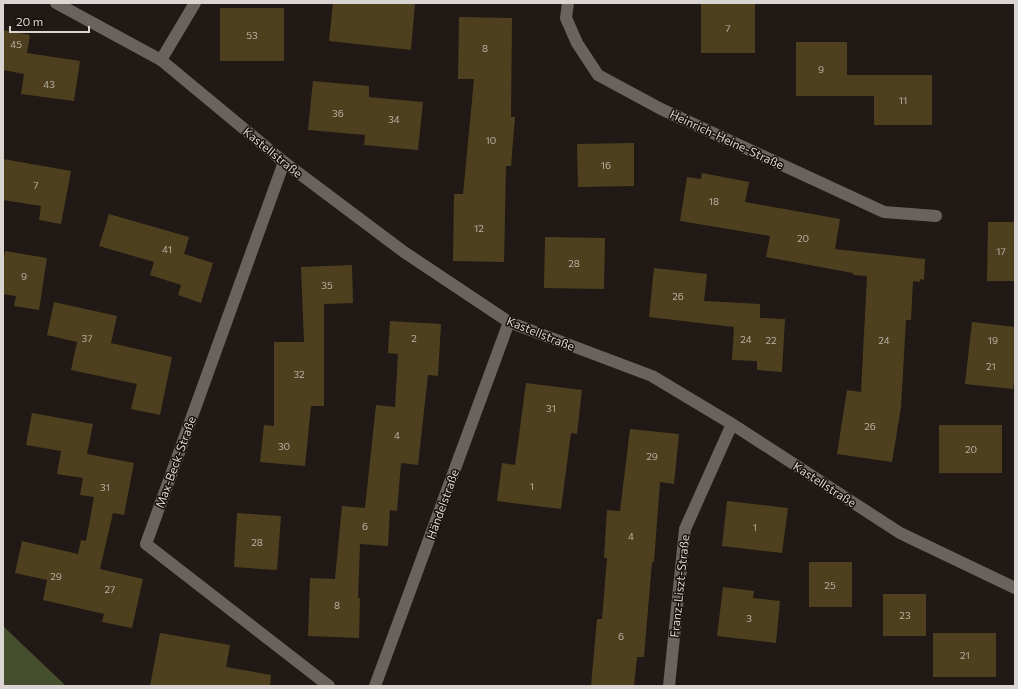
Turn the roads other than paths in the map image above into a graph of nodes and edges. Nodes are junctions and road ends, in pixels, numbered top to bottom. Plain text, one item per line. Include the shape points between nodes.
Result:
1 (56, 3) edge
2 (194, 3) edge
3 (568, 3) edge
4 (161, 60) junction
5 (284, 162) junction
6 (936, 216) dead end
7 (509, 322) junction
8 (732, 424) junction
9 (1015, 588) edge
10 (329, 686) edge
11 (375, 686) edge
12 (669, 686) edge

1 - 4 street, Kastellstraße
2 - 4 street
3 - 6 street, Heinrich-Heine-Straße via 566,18 577,43 598,75 661,109 884,212
4 - 5 street, Kastellstraße
5 - 7 street, Kastellstraße via 404,252
5 - 10 street, Max-Beck-Straße via 146,544
7 - 8 street, Kastellstraße via 652,376
7 - 11 street, Händelstraße
8 - 9 street, Kastellstraße via 900,533
8 - 12 street, Franz-Liszt-Straße via 685,529

